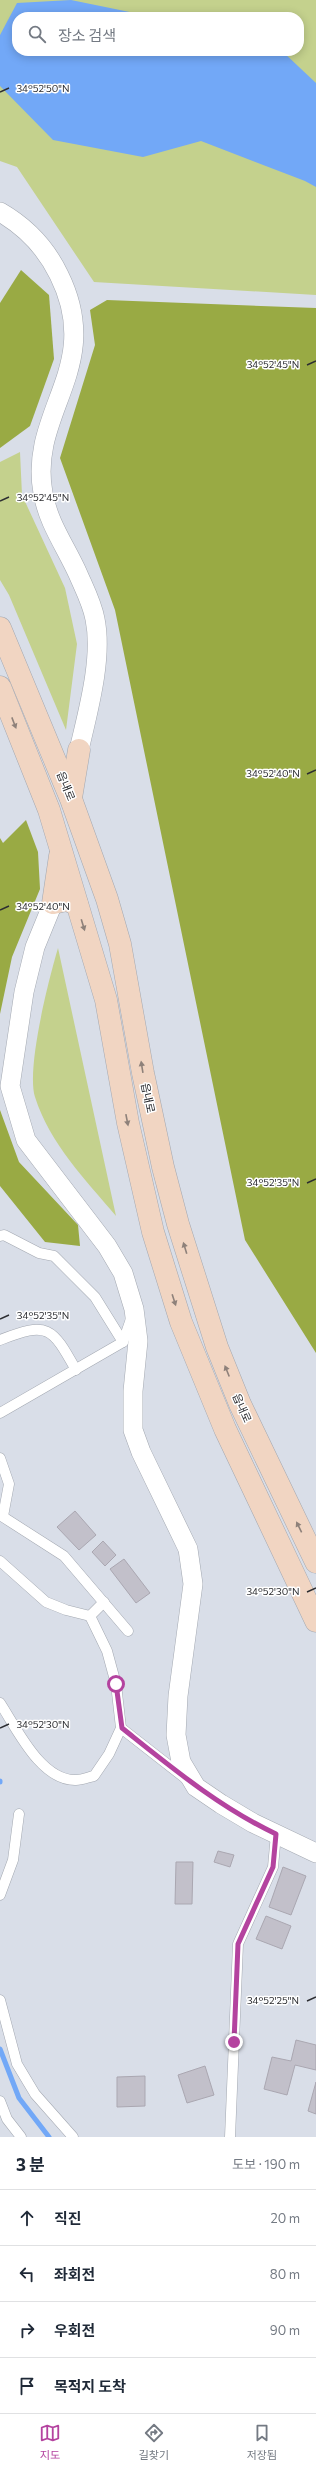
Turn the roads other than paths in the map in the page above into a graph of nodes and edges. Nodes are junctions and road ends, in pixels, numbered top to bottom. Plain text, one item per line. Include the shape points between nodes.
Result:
1 (0, 212) edge
2 (0, 628) edge
3 (0, 687) edge
4 (79, 750) junction
5 (56, 760) junction
6 (71, 799) junction
7 (61, 850) junction
8 (53, 903) junction
9 (77, 904) junction
10 (0, 1236) edge
11 (134, 1309) junction
12 (0, 1340) edge
13 (124, 1342) junction
14 (76, 1370) junction
15 (0, 1413) edge
16 (0, 1458) edge
17 (2, 1515) edge
18 (0, 1562) edge
19 (316, 1562) edge
20 (104, 1602) junction
21 (90, 1616) junction
22 (316, 1621) edge
23 (128, 1631) dead end
24 (0, 1703) edge
25 (122, 1728) junction
26 (196, 1787) junction
27 (19, 1814) dead end
28 (276, 1834) junction
29 (316, 1853) edge
30 (0, 1895) edge
31 (0, 2000) edge
32 (0, 2101) edge
33 (21, 2137) edge
34 (73, 2137) edge
35 (230, 2137) edge

1 - 4 street via 34,238 54,265 69,295 75,326 74,350 67,381 45,439 42,462 43,493 51,519 76,569 95,619 96,668
2 - 5 street, 읍내로
3 -> 7 street, 읍내로 via 49,810
4 - 5 street
4 - 6 street
5 - 6 street, 읍내로
19 -> 6 street, 읍내로 via 240,1404 199,1295 164,1167 143,1073 120,944 107,898
7 - 8 street
7 - 9 street, 읍내로
8 - 9 street via 66,900
8 - 11 street via 35,947 24,992 10,1086 26,1140 107,1246 123,1273
9 -> 22 street, 읍내로 via 106,1000 128,1123 153,1232 181,1322 226,1429
10 - 13 lane via 4,1235 39,1253 54,1256 94,1297
11 - 13 lane
11 - 26 street via 138,1341 133,1391 133,1430 188,1549 193,1584 178,1696 176,1736 181,1762
12 - 14 lane via 24,1331 46,1330 59,1340
13 - 14 lane
14 - 15 lane
16 - 17 lane via 9,1484
17 - 20 lane via 64,1556
18 - 21 lane via 46,1602
20 - 21 lane
20 - 23 lane
21 - 25 lane via 107,1651 116,1684
24 - 25 lane via 34,1756 56,1776 76,1780 94,1776
25 - 26 lane
26 - 28 street via 253,1823
27 - 30 lane via 13,1860
28 - 29 street
28 - 35 lane via 273,1867 238,1944
31 - 34 lane via 17,2064 35,2094
32 - 33 lane via 7,2119

